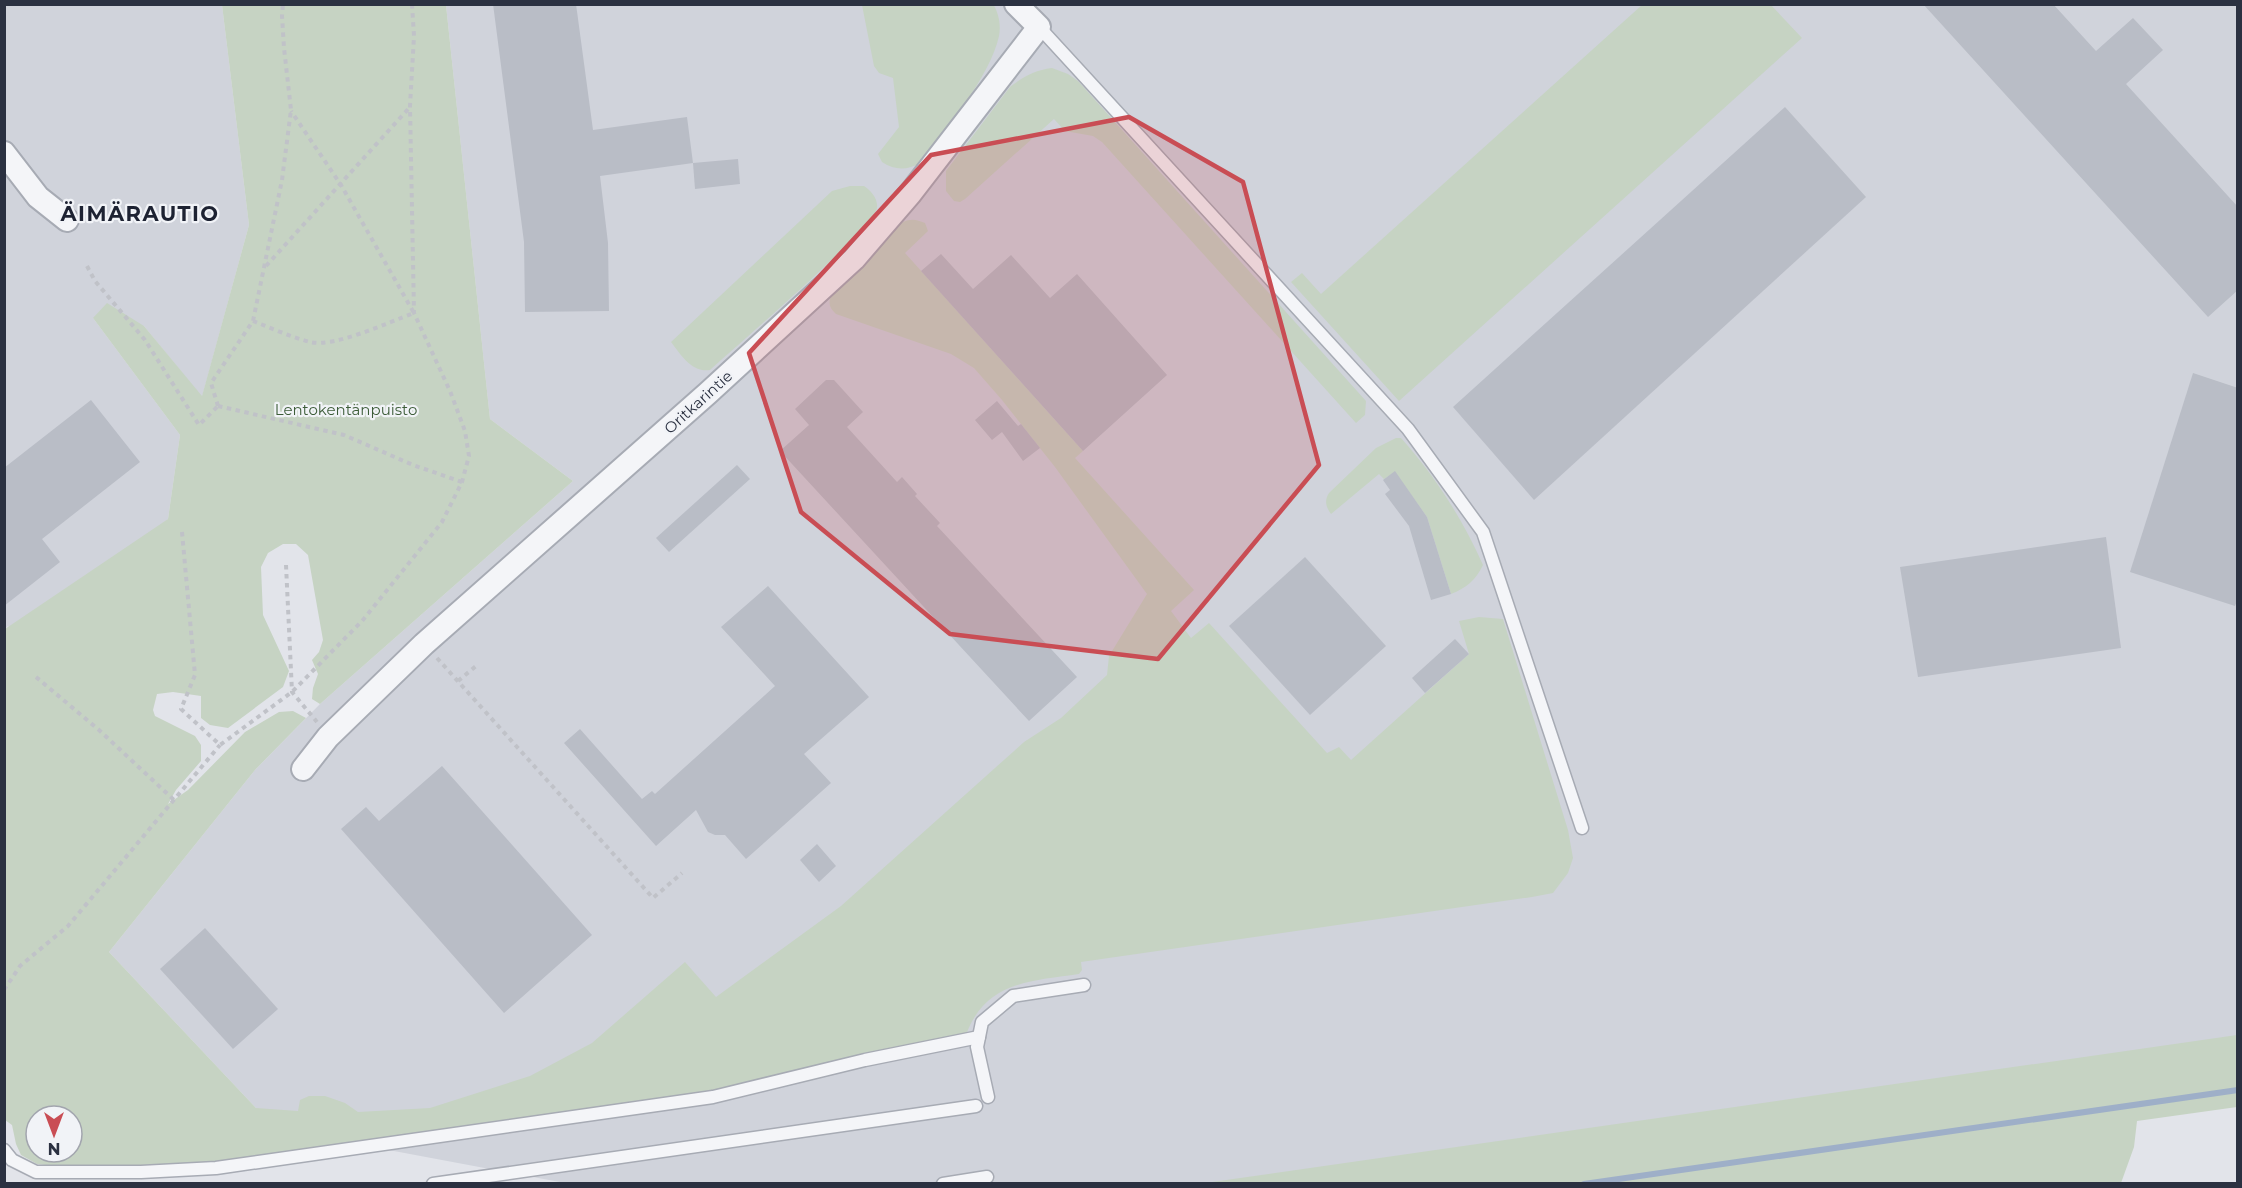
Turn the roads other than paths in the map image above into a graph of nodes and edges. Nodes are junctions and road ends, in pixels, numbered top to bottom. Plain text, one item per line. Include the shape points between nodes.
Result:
1 (1016, 4) edge
2 (1039, 27) junction
3 (5, 154) edge
4 (67, 220) dead end
5 (303, 769) dead end
6 (1582, 828) dead end
7 (1084, 985) dead end
8 (979, 1037) junction
9 (988, 1096) dead end
10 (976, 1106) dead end
11 (4, 1150) edge
12 (987, 1177) dead end
13 (433, 1184) edge
14 (943, 1184) edge

1 - 2 street
2 - 5 street, Oritkarintie via 910,194 854,259 424,644 328,737
2 - 6 lane via 1408,429 1483,532
3 - 4 street via 38,197
7 - 8 lane via 1013,996 982,1022
8 - 9 lane via 977,1047
8 - 11 lane via 713,1097 216,1168 36,1172 12,1160
10 - 13 lane
12 - 14 lane

